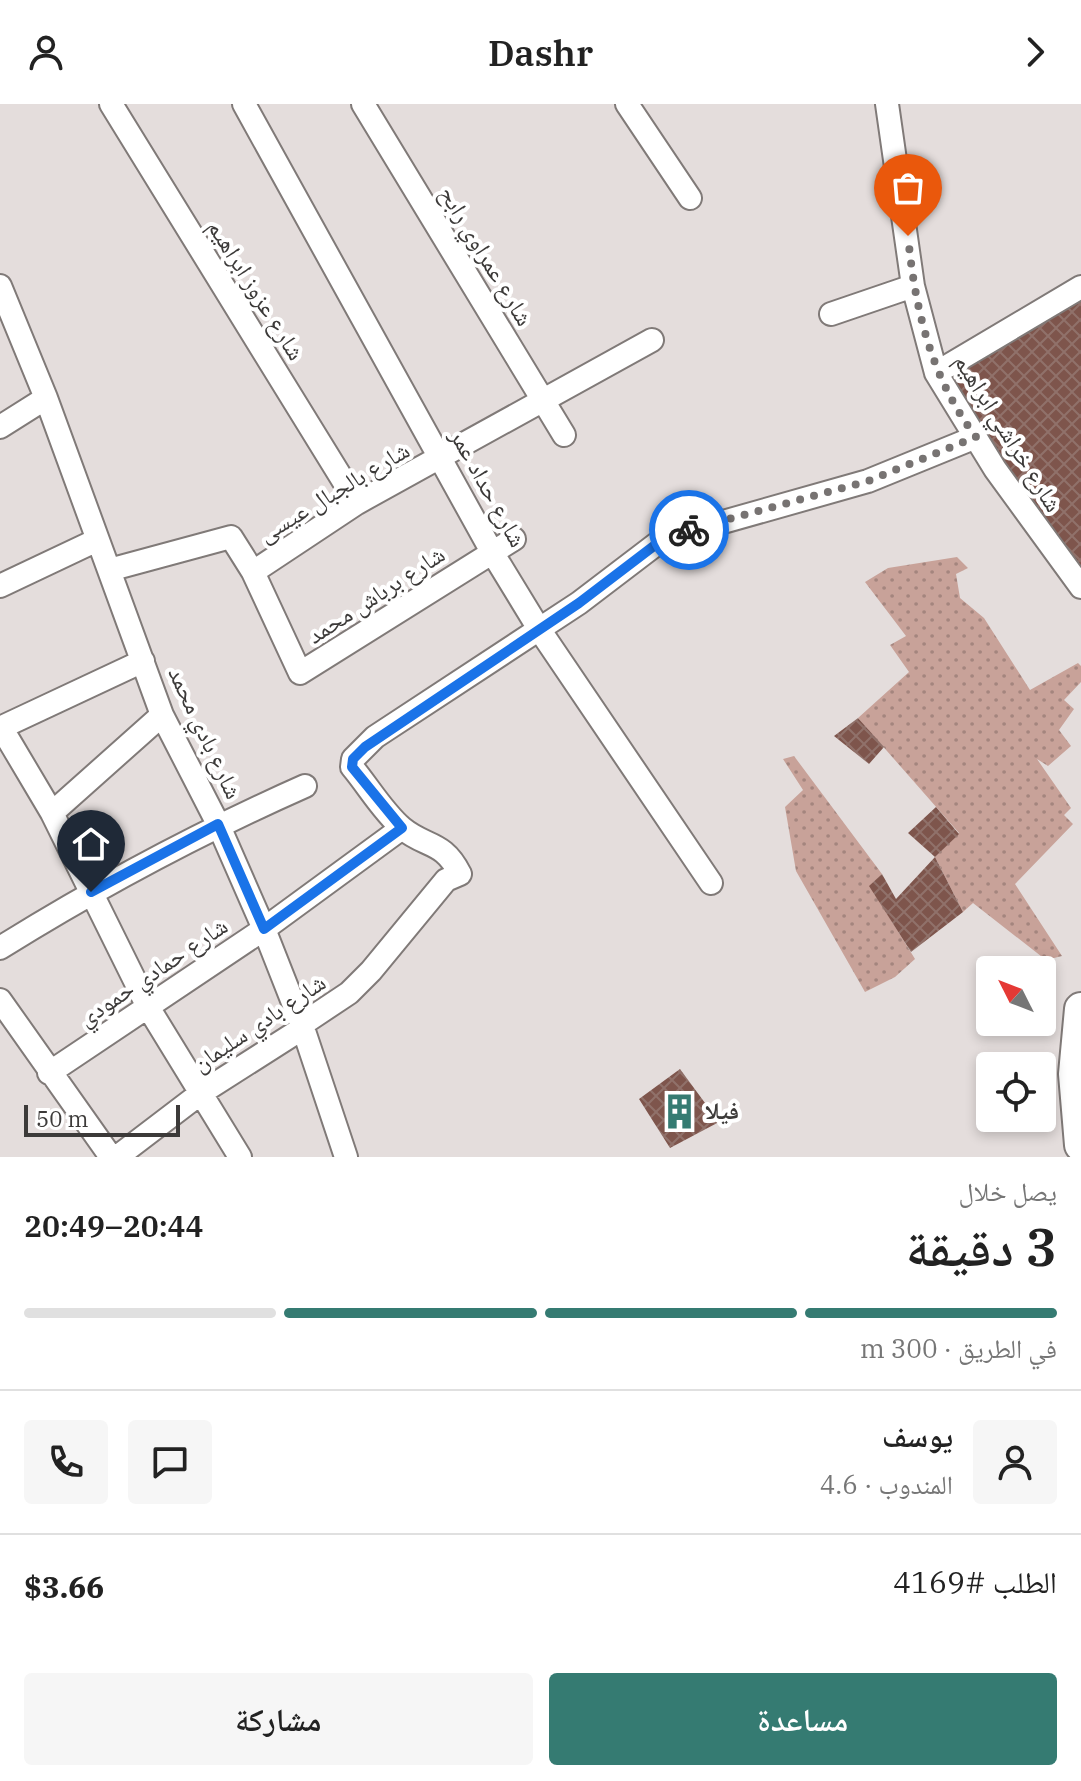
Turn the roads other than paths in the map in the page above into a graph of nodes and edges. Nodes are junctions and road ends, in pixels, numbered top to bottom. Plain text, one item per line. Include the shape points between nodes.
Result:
1 (111, 104) edge
2 (244, 104) edge
3 (363, 104) edge
4 (627, 104) edge
5 (887, 104) edge
6 (690, 198) dead end
7 (0, 286) edge
8 (913, 286) junction
9 (1081, 287) edge
10 (831, 314) dead end
11 (652, 340) dead end
12 (936, 373) junction
13 (46, 398) junction
14 (542, 401) junction
15 (0, 427) edge
16 (564, 435) dead end
17 (976, 437) junction
18 (442, 459) junction
19 (357, 503) junction
20 (514, 539) dead end
21 (95, 541) junction
22 (492, 552) junction
23 (109, 570) junction
24 (253, 572) junction
25 (0, 586) edge
26 (1081, 587) edge
27 (539, 629) junction
28 (143, 661) junction
29 (162, 715) junction
30 (1, 727) edge
31 (305, 786) dead end
32 (52, 813) junction
33 (218, 824) junction
34 (402, 828) junction
35 (711, 883) dead end
36 (91, 892) junction
37 (264, 929) junction
38 (0, 948) edge
39 (0, 1000) edge
40 (148, 1007) junction
41 (1081, 1009) edge
42 (303, 1028) junction
43 (1078, 1071) edge
44 (49, 1073) junction
45 (201, 1093) junction
46 (1081, 1145) edge
47 (111, 1157) edge
48 (117, 1157) edge
49 (240, 1157) edge
50 (346, 1157) edge

1 - 19 street, شارع عزوز ابراهيم
2 - 18 street, شارع حداد عمر
3 - 14 street, شارع عمراوي رابح
4 - 6 street
5 - 8 street, شارع خراشي ابراهيم
7 - 13 street, شارع بادي محمد
8 - 10 street
8 - 12 street, شارع خراشي ابراهيم
9 - 12 street
11 - 14 street, شارع بالجبال عيسى
12 - 17 street, شارع خراشي ابراهيم
13 - 15 street
13 - 21 street, شارع بادي محمد
14 - 16 street, شارع عمراوي رابح
14 - 18 street, شارع بالجبال عيسى
17 - 26 street, شارع خراشي ابراهيم
17 - 27 street via 868,481 663,539
18 - 19 street, شارع بالجبال عيسى
18 - 22 street, شارع حداد عمر
19 - 24 street, شارع بالجبال عيسى
20 - 22 street, شارع برباش محمد
21 - 23 street, شارع بادي محمد
21 - 25 street
22 - 24 street, شارع برباش محمد via 300,673
22 - 27 street, شارع حداد عمر
23 - 24 street, شارع برباش محمد via 231,537
23 - 28 street, شارع بادي محمد
27 - 34 street via 375,737 353,759 352,767
27 - 35 street, شارع حداد عمر
28 - 29 street, شارع بادي محمد
28 - 30 street
29 - 32 street
29 - 33 street, شارع بادي محمد
30 - 32 street
31 - 33 street
32 - 36 street
33 - 36 street
33 - 37 street, شارع بادي محمد
34 - 37 street, شارع حمادي حمودي
34 - 42 street, شارع بادي سليمان via 439,846 460,874 446,880 371,971
36 - 38 street
36 - 40 street
37 - 40 street, شارع حمادي حمودي
37 - 42 street, شارع بادي محمد
39 - 44 street
40 - 44 street, شارع حمادي حمودي
40 - 45 street
41 - 43 main road
42 - 45 street, شارع بادي سليمان
42 - 50 street, شارع بادي محمد
43 - 46 main road
44 - 47 street
45 - 48 street, شارع بادي سليمان
45 - 49 street

